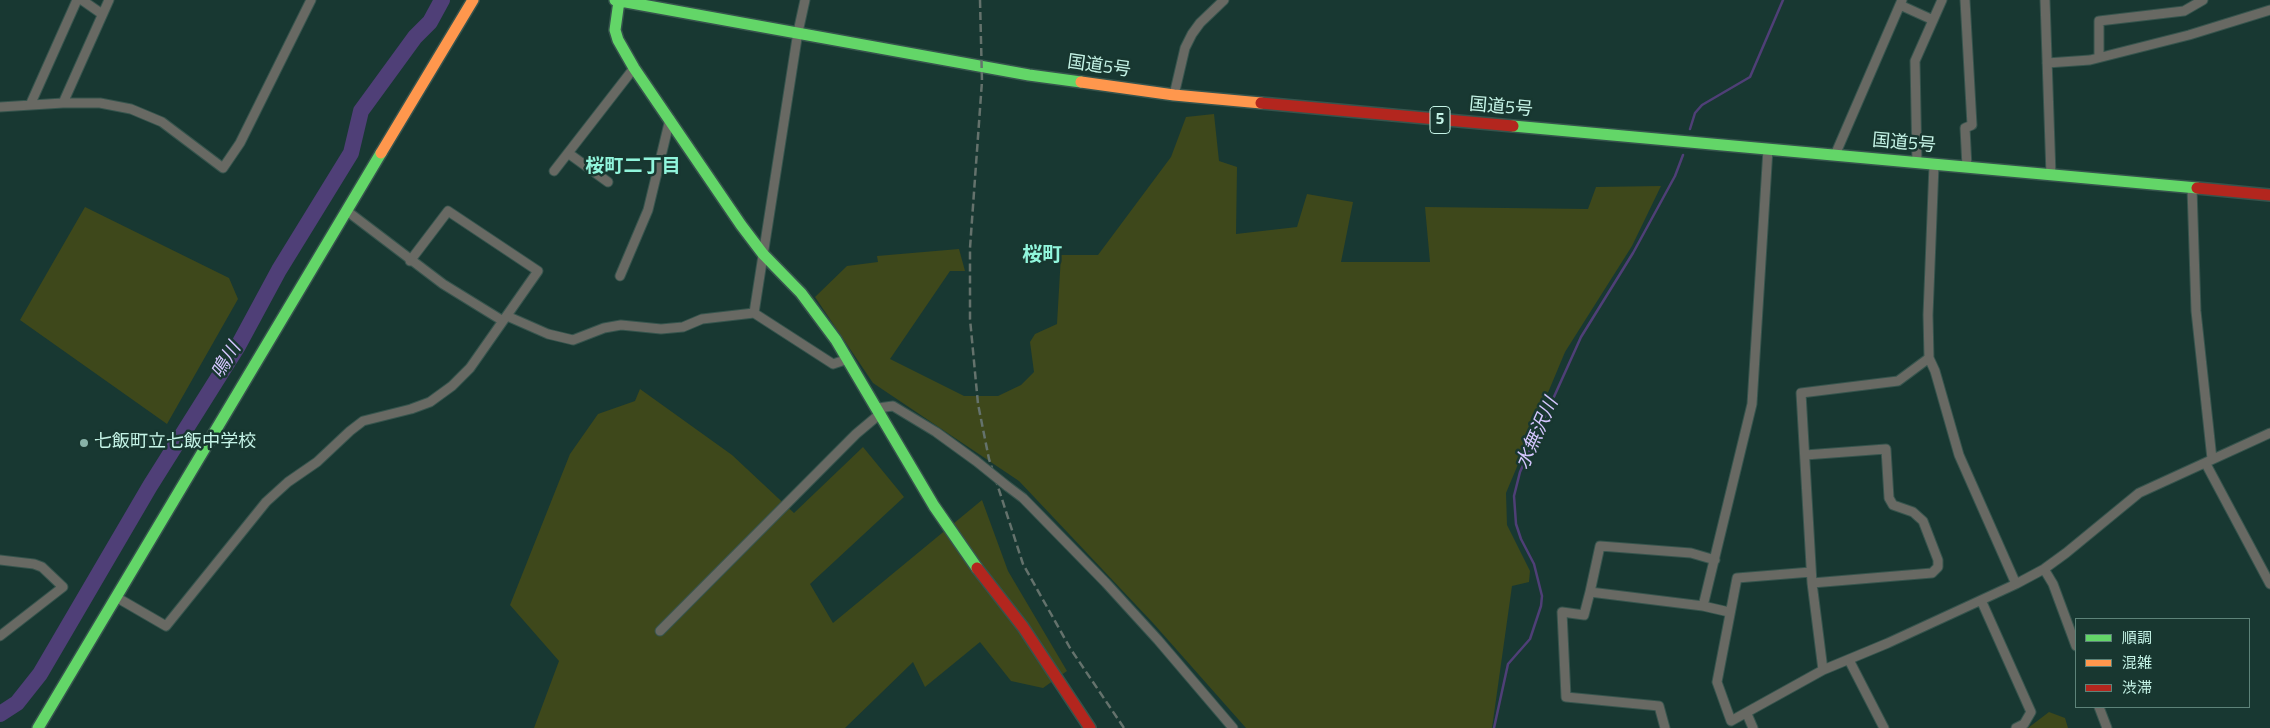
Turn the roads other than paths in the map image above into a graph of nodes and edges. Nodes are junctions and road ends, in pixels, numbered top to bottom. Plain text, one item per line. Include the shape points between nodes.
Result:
1 (77, 0) edge
2 (82, 0) edge
3 (109, 0) edge
4 (311, 0) edge
5 (473, 0) edge
6 (617, 0) edge
7 (805, 0) edge
8 (1224, 0) edge
9 (1942, 0) edge
10 (1965, 0) edge
11 (2045, 0) edge
12 (2203, 0) edge
13 (1901, 2) edge
14 (2270, 10) edge
15 (102, 14) junction
16 (1933, 20) junction
17 (798, 32) junction
18 (2099, 57) junction
19 (2047, 63) junction
20 (634, 68) junction
21 (1174, 95) junction
22 (31, 103) junction
23 (63, 103) junction
24 (0, 107) edge
25 (670, 120) junction
26 (1768, 148) junction
27 (568, 153) junction
28 (1835, 155) junction
29 (1917, 163) junction
30 (1934, 165) junction
31 (1967, 167) junction
32 (554, 171) dead end
33 (2051, 175) junction
34 (608, 182) dead end
35 (2192, 188) junction
36 (2270, 194) edge
37 (347, 212) junction
38 (763, 254) junction
39 (410, 261) junction
40 (620, 276) dead end
41 (754, 312) junction
42 (505, 318) junction
43 (1929, 358) junction
44 (848, 359) junction
45 (879, 411) junction
46 (2270, 433) edge
47 (1805, 455) junction
48 (2209, 461) junction
49 (0, 560) edge
50 (1715, 560) junction
51 (2044, 569) junction
52 (1811, 572) junction
53 (1812, 583) junction
54 (2016, 584) junction
55 (2270, 584) edge
56 (1590, 592) junction
57 (116, 598) junction
58 (1982, 600) junction
59 (1703, 606) junction
60 (1729, 612) junction
61 (660, 632) dead end
62 (0, 636) edge
63 (2075, 643) edge
64 (1849, 660) junction
65 (1823, 670) junction
66 (2099, 708) edge
67 (1747, 714) junction
68 (38, 728) edge
69 (1090, 728) edge
70 (1233, 728) edge
71 (1665, 728) edge
72 (1753, 728) edge
73 (1884, 728) edge
74 (2016, 728) edge
75 (2107, 728) edge

1 - 22 street
2 - 15 street
3 - 15 street
4 - 23 street via 240,143 223,168 162,122 131,108 100,103
5 - 37 main road
6 - 17 main road, 国道5号 / 5
6 - 20 main road via 615,30
7 - 17 street
8 - 21 street via 1192,34 1185,48
9 - 16 street
10 - 31 street via 1972,125 1965,128
11 - 19 street
12 - 18 street via 2184,11 2099,21
13 - 16 street
13 - 28 street
14 - 18 street
15 - 23 street
16 - 29 street via 1915,60
17 - 21 main road, 国道5号 / 5 via 1029,75
17 - 38 street
18 - 19 street
19 - 33 street
20 - 25 main road
20 - 27 street
21 - 26 main road, 国道5号 / 5
22 - 23 street
22 - 24 street
25 - 38 main road
25 - 40 street via 648,210
26 - 28 main road, 国道5号 / 5
26 - 50 street via 1752,404
27 - 32 street
27 - 34 street
28 - 29 main road, 国道5号 / 5
29 - 30 main road, 国道5号 / 5
30 - 31 main road, 国道5号 / 5
30 - 43 street
31 - 33 main road, 国道5号 / 5
33 - 35 main road, 国道5号 / 5
35 - 36 main road, 国道5号 / 5
35 - 48 street via 2196,311
37 - 39 street
37 - 57 main road
38 - 41 street
38 - 44 main road via 800,293
39 - 42 street via 442,284
39 - 42 street via 448,211 538,271
41 - 42 street via 702,319 662,329 621,325 573,340
41 - 44 street via 833,364
42 - 57 street via 470,368 452,386 430,402 363,421 266,502 166,626
43 - 47 street via 1898,381 1801,393
43 - 54 street via 1959,455
44 - 45 main road
45 - 61 street
45 - 69 main road via 934,506 1023,627
45 - 70 street, bridge via 893,406 976,460 1023,498 1106,583
46 - 48 street
47 - 52 street
47 - 53 street via 1886,449 1889,498 1893,505 1913,512 1923,521 1938,560 1938,567 1932,573
48 - 51 street via 2139,493
48 - 55 street
49 - 62 street via 42,567 63,587
50 - 56 street via 1691,553 1600,546
50 - 59 street
51 - 54 street
51 - 63 street via 2053,584
52 - 53 street
52 - 60 street via 1737,578
53 - 65 street
54 - 58 street
56 - 59 street
56 - 71 street via 1584,614 1562,612 1566,696 1659,706
57 - 68 main road
58 - 64 street
58 - 74 street via 2031,712 2024,724
59 - 60 street
60 - 67 street via 1717,682 1731,721
64 - 65 street
64 - 73 street
65 - 67 street
66 - 75 street
67 - 72 street

